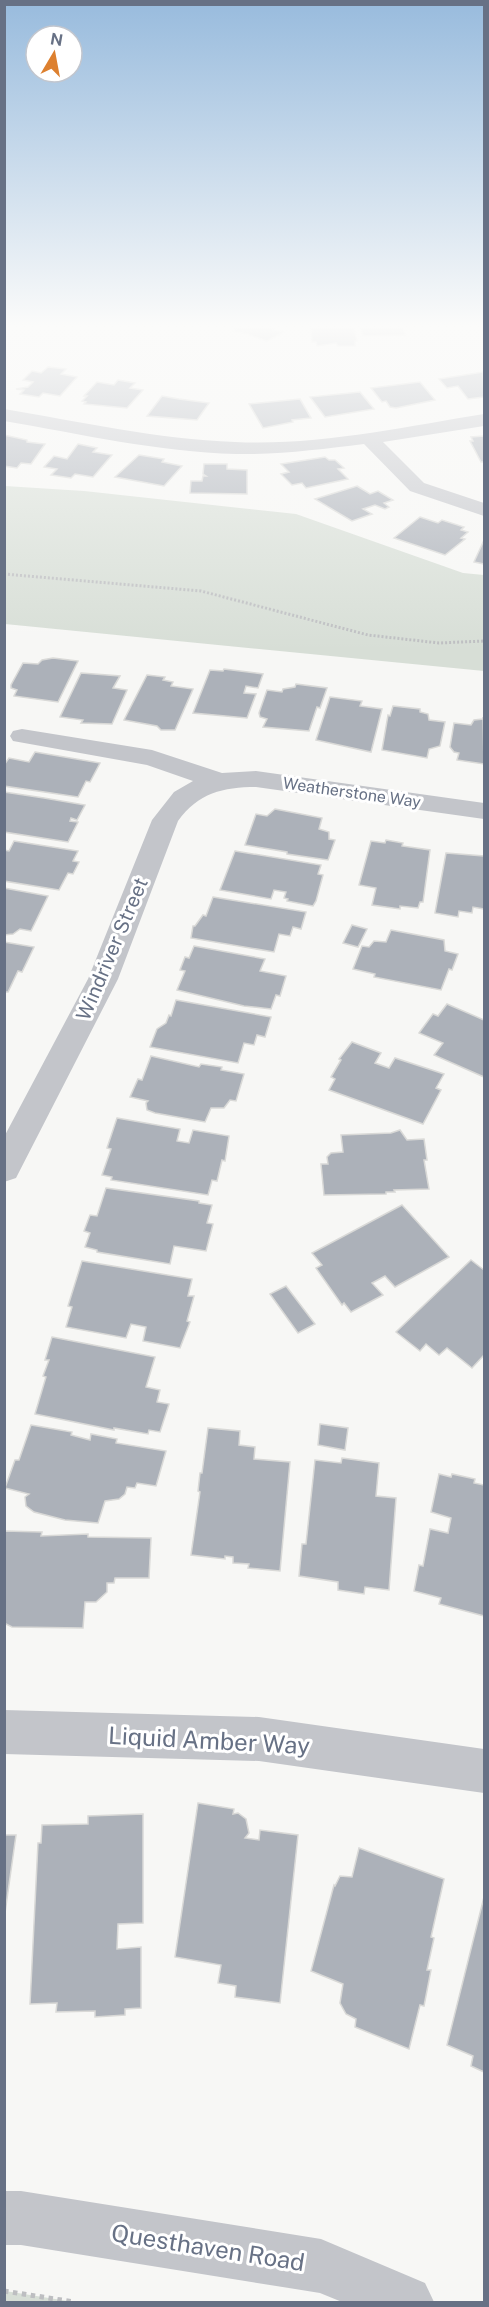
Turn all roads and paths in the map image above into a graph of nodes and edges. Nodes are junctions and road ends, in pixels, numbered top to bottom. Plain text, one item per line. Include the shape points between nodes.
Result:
1 (126, 436) edge
2 (384, 436) edge
3 (369, 438) junction
4 (484, 510) edge
5 (4, 574) edge
6 (484, 641) edge
7 (22, 736) dead end
8 (219, 781) junction
9 (484, 811) edge
10 (4, 1169) edge
11 (4, 1732) edge
12 (484, 1771) edge
13 (4, 2218) edge
14 (4, 2291) edge
15 (74, 2302) edge
16 (406, 2302) edge

1 - 3 street via 237,448
2 - 3 street
3 - 4 street via 417,487
5 - 6 path via 201,591 368,635 439,644
7 - 8 street via 152,758
8 - 9 street, Weatherstone Way via 256,779
8 - 10 street, Windriver Street via 179,801 165,820 103,980
11 - 12 street, Liquid Amber Way via 259,1739
13 - 16 street, Questhaven Road via 321,2266
14 - 15 path

